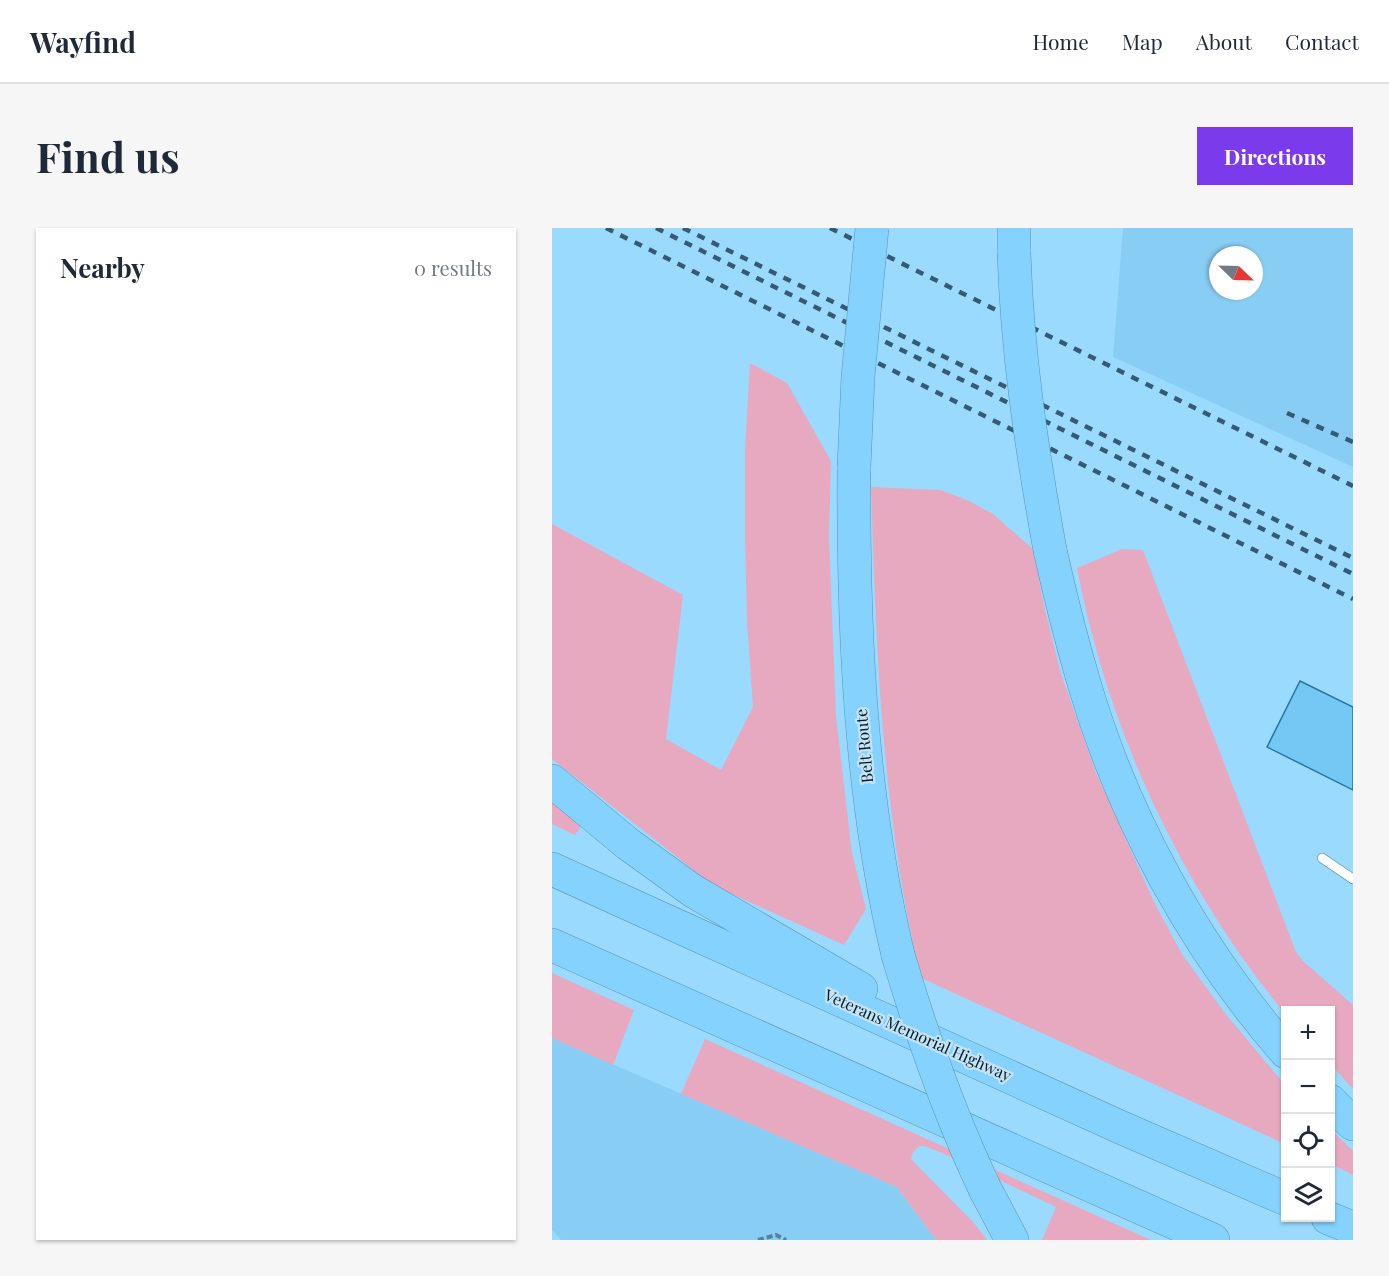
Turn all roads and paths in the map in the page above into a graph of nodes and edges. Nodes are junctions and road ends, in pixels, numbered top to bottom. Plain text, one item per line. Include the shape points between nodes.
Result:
1 (872, 228) edge
2 (1014, 240) edge
3 (552, 781) edge
4 (1322, 858) dead end
5 (552, 869) edge
6 (1353, 879) edge
7 (552, 945) edge
8 (1281, 1046) edge
9 (1335, 1106) edge
10 (1353, 1124) edge
11 (1120, 1127) junction
12 (1281, 1197) edge
13 (1335, 1221) edge
14 (1353, 1228) edge
15 (758, 1240) edge
16 (786, 1240) edge
17 (1012, 1240) edge
18 (1214, 1240) edge

1 - 17 highway, Belt Route, bridge via 854,467 854,597 865,764 883,890 919,1024 943,1094
2 - 8 highway, bridge via 1025,399 1050,550 1084,684 1137,821 1171,886 1223,971
3 - 11 highway via 693,891 842,978
4 - 6 lane
5 - 11 highway, Veterans Memorial Highway
7 - 18 highway
9 - 10 highway
11 - 12 highway, Veterans Memorial Highway
13 - 14 highway
15 - 16 path via 776,1235

